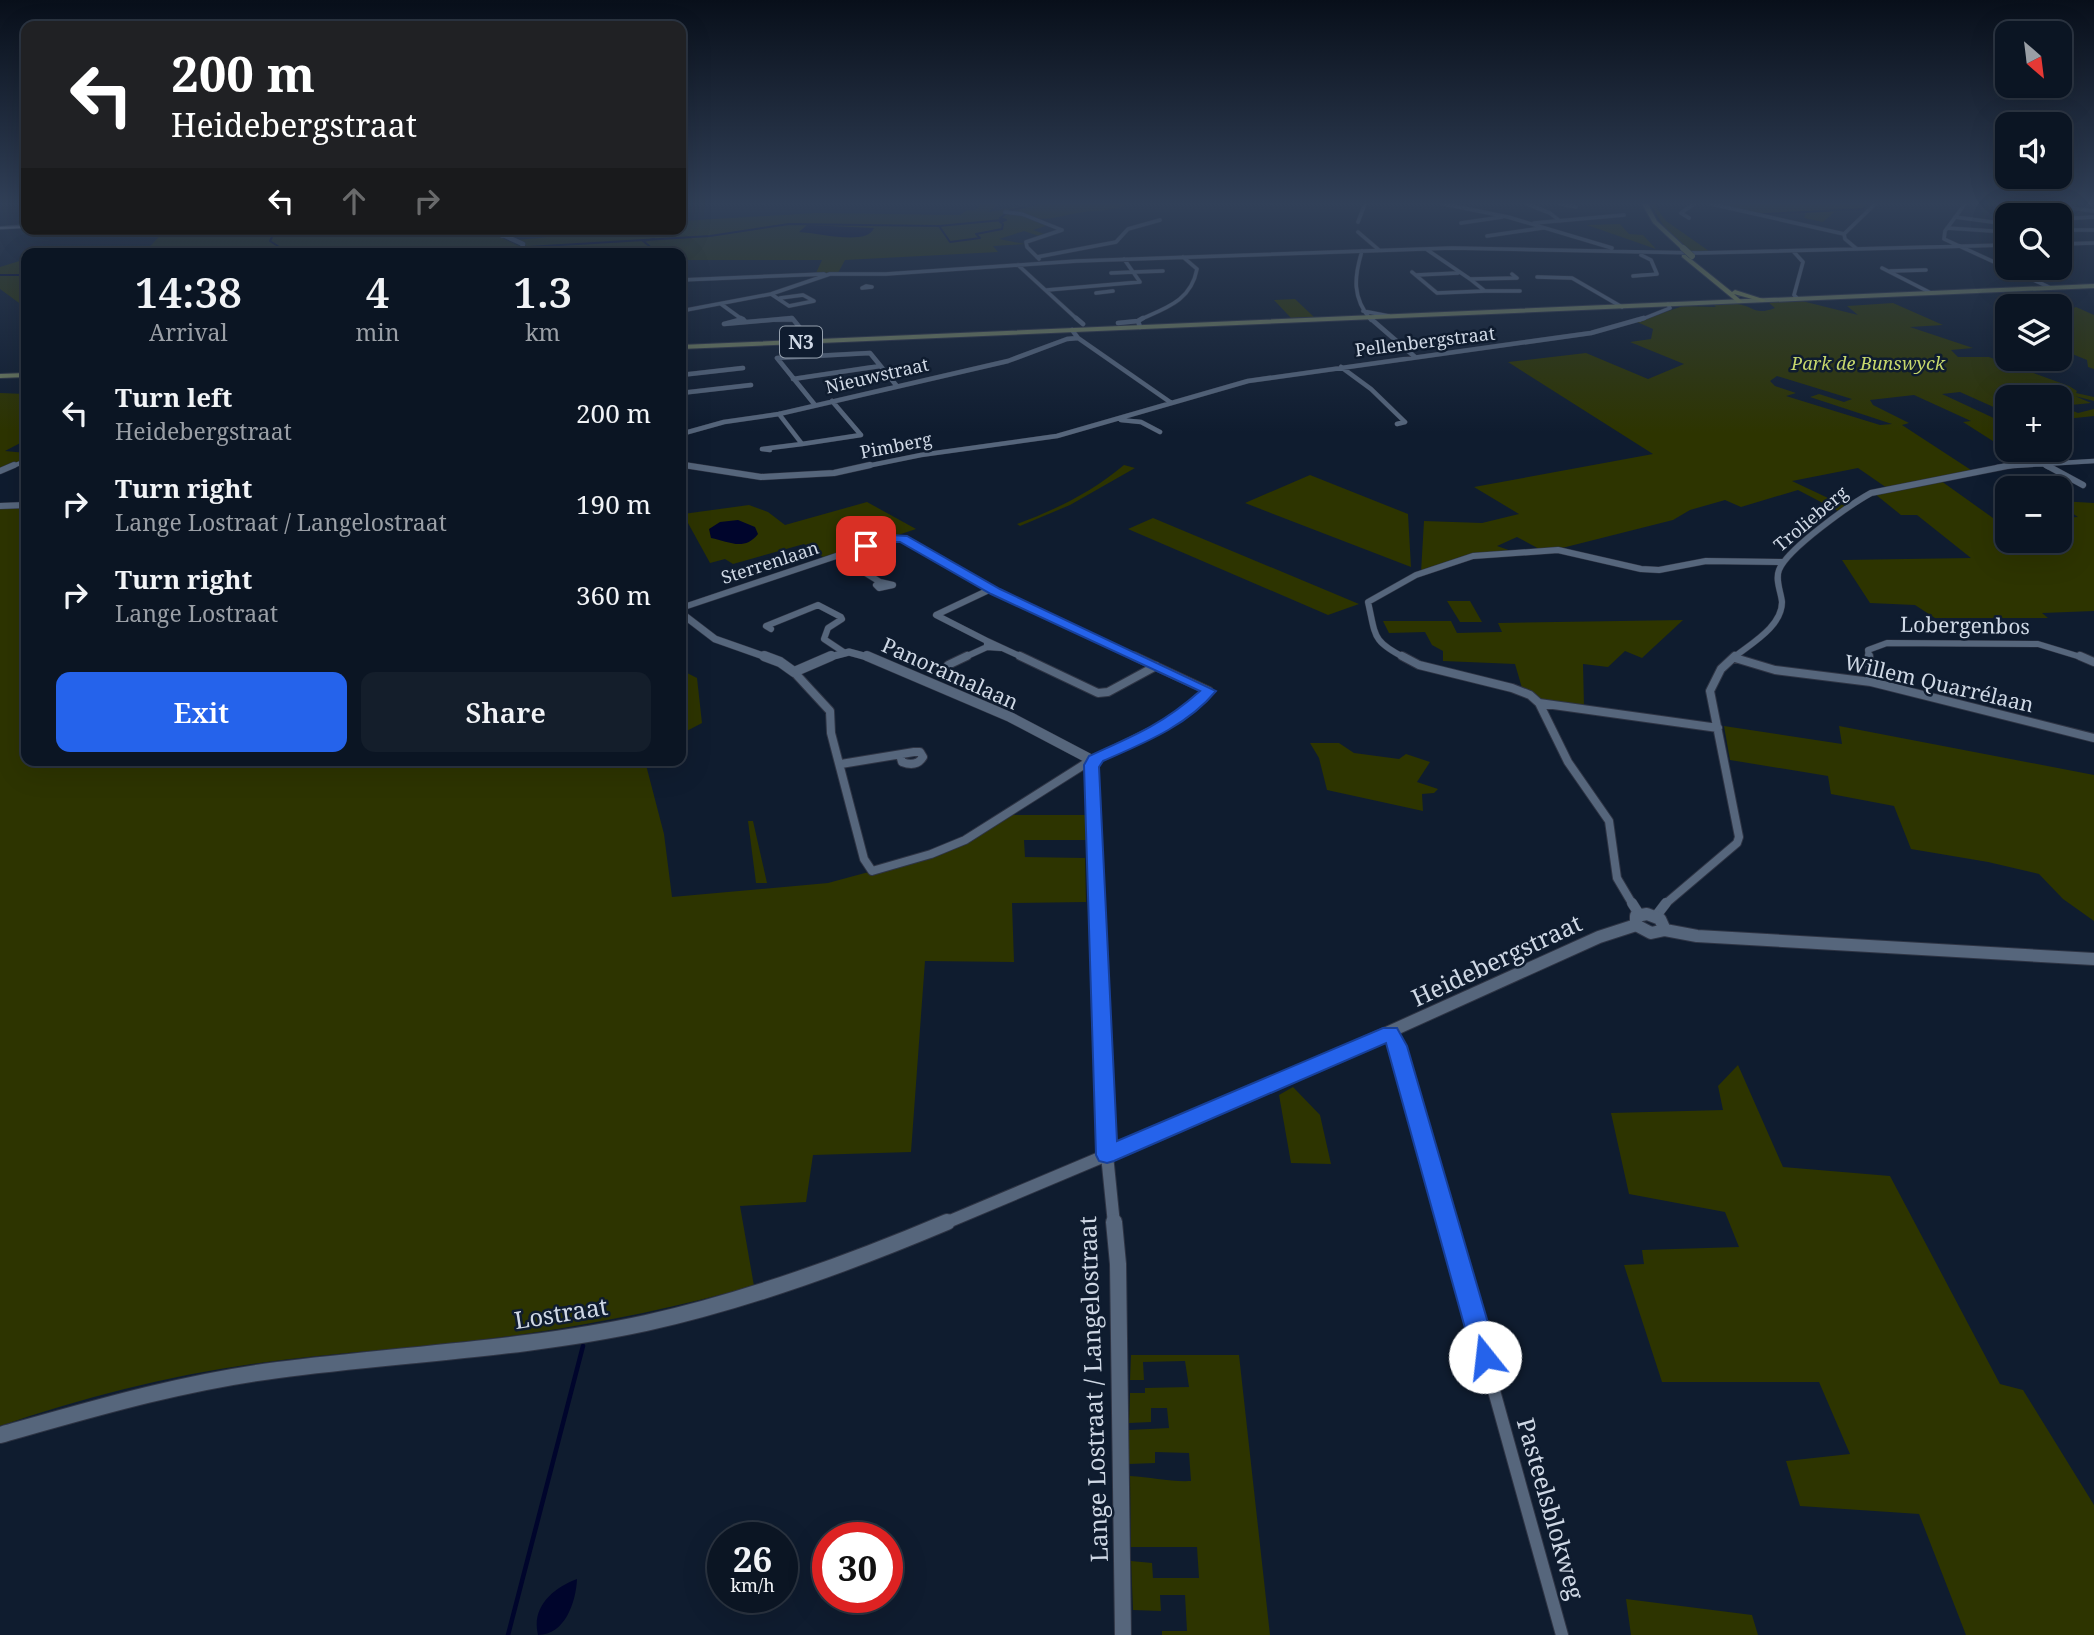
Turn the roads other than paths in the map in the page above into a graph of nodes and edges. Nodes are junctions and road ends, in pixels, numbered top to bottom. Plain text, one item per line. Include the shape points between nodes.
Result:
1 (811, 280) edge
2 (861, 280) edge
3 (1036, 280) edge
4 (1139, 280) edge
5 (1195, 280) edge
6 (1354, 280) edge
7 (1422, 280) edge
8 (1472, 280) edge
9 (1576, 280) edge
10 (1714, 280) edge
11 (1721, 280) edge
12 (1798, 280) edge
13 (1907, 280) edge
14 (2034, 280) edge
15 (1096, 286) junction
16 (2094, 286) edge
17 (2051, 288) junction
18 (1047, 290) junction
19 (1114, 291) dead end
20 (1485, 291) junction
21 (1520, 291) dead end
22 (1104, 292) junction
23 (1727, 292) junction
24 (1735, 292) junction
25 (875, 293) dead end
26 (1096, 293) dead end
27 (1931, 293) junction
28 (771, 294) junction
29 (1848, 297) junction
30 (780, 298) junction
31 (1797, 298) junction
32 (1763, 300) junction
33 (1743, 301) junction
34 (1719, 302) junction
35 (721, 304) junction
36 (1668, 304) junction
37 (1622, 307) junction
38 (686, 310) edge
39 (1365, 314) junction
40 (1118, 323) dead end
41 (1083, 324) dead end
42 (1139, 324) junction
43 (801, 330) dead end
44 (1072, 330) junction
45 (1078, 338) junction
46 (686, 347) edge
47 (1415, 357) junction
48 (880, 366) junction
49 (1341, 367) junction
50 (743, 368) dead end
51 (708, 372) junction
52 (686, 374) edge
53 (21, 375) edge
54 (0, 376) edge
55 (793, 379) junction
56 (751, 385) dead end
57 (896, 385) junction
58 (716, 389) junction
59 (686, 392) edge
60 (832, 401) junction
61 (1170, 402) junction
62 (815, 405) junction
63 (779, 414) junction
64 (1114, 420) junction
65 (1397, 424) dead end
66 (686, 431) edge
67 (1160, 432) dead end
68 (802, 444) junction
69 (770, 450) dead end
70 (2094, 461) edge
71 (21, 463) edge
72 (2043, 464) junction
73 (686, 466) edge
74 (0, 471) edge
75 (2083, 485) dead end
76 (21, 505) edge
77 (0, 506) edge
78 (838, 556) junction
79 (1783, 562) junction
80 (880, 582) dead end
81 (991, 589) junction
82 (686, 606) edge
83 (686, 617) edge
84 (771, 629) dead end
85 (987, 644) junction
86 (845, 653) junction
87 (1735, 658) junction
88 (2094, 662) edge
89 (948, 666) dead end
90 (1156, 666) junction
91 (794, 672) junction
92 (1871, 682) junction
93 (1539, 704) junction
94 (1718, 728) junction
95 (2094, 738) edge
96 (900, 755) dead end
97 (1090, 761) junction
98 (841, 764) junction
99 (1656, 916) junction
100 (1637, 920) junction
101 (1665, 930) junction
102 (2094, 959) edge
103 (1390, 1033) junction
104 (1107, 1155) junction
105 (0, 1435) edge
106 (1123, 1635) edge
107 (1562, 1635) edge

1 - 28 street
2 - 25 street
3 - 18 street
4 - 15 street
5 - 42 street via 1178,305
6 - 39 street
7 - 20 street via 1437,293
8 - 20 street
9 - 37 street
10 - 23 highway
11 - 24 highway, bridge
12 - 31 street
13 - 27 street
14 - 17 street
15 - 18 street
15 - 22 street
16 - 17 main road, N3
17 - 27 main road, N3
18 - 41 street
19 - 22 street
20 - 21 street
22 - 26 street
23 - 33 highway
23 - 34 highway
24 - 32 highway
24 - 33 highway
27 - 29 main road, N3
28 - 30 street
28 - 35 street
29 - 31 main road, N3
29 - 33 main road, N3
30 - 30 street via 789,306 814,301 803,295
31 - 32 main road, N3
32 - 33 main road, N3
33 - 34 main road, N3
34 - 36 main road, N3
35 - 38 street
35 - 43 street via 745,320 792,318
36 - 37 main road, N3
36 - 47 street, Pellenbergstraat via 1668,309 1598,332
37 - 39 main road, N3
39 - 42 main road, N3
39 - 47 street
40 - 42 street
42 - 44 main road, N3
44 - 45 street
44 - 46 main road, N3
45 - 57 street, Nieuwstraat via 1008,361
45 - 61 street
47 - 49 street, Pellenbergstraat
48 - 55 street
48 - 55 street via 864,352 777,358
48 - 57 street
49 - 61 street, Pimberg via 1248,381
49 - 65 street via 1405,422
50 - 51 street
51 - 52 street
51 - 58 street
53 - 54 main road
55 - 62 street
56 - 58 street
57 - 60 street, Nieuwstraat
58 - 59 street
60 - 62 street, Nieuwstraat
60 - 68 street via 861,435
61 - 64 street, Pimberg
62 - 63 street, Nieuwstraat
63 - 66 street, Nieuwstraat
63 - 68 street
64 - 67 street, Pimberg via 1141,422
64 - 73 street, Pimberg via 1049,437 811,476 741,475
68 - 69 street via 789,446 777,448 764,450 762,449 768,447
70 - 72 street, Trolieberg
71 - 74 street
72 - 75 street
72 - 79 street, Trolieberg via 2003,466 1871,493
76 - 77 street
78 - 80 street
78 - 81 street, Sterrenlaan via 899,538
78 - 82 street, Sterrenlaan
79 - 87 street, Trolieberg via 1777,578 1782,597 1777,619
79 - 93 street via 1706,561 1659,570 1558,550 1473,556 1416,575 1368,602 1377,640 1384,647 1419,665 1512,688
81 - 85 street via 944,616
81 - 90 street, Sterrenlaan
83 - 91 street via 715,639 780,662
84 - 86 street via 766,626 818,605 841,617 828,628 824,639
85 - 89 street
85 - 90 street via 1098,693
86 - 91 street
86 - 97 street, Panoramalaan via 922,678 1080,752
87 - 92 street, Willem Quarrélaan via 1775,670
87 - 94 street, Trolieberg via 1712,682
88 - 92 street, Lobergenbos via 2038,644 1887,643 1868,650
90 - 97 street, Sterrenlaan via 1209,691 1178,719
91 - 98 street via 830,711
92 - 95 street, Willem Quarrélaan
93 - 94 street
93 - 100 street via 1568,762 1609,821 1618,878
94 - 99 street, Trolieberg via 1739,837
96 - 98 street
97 - 98 street via 965,840 872,871 864,859
97 - 104 street, Lange Lostraat / Langelostraat
99 - 100 street, Heidebergstraat
99 - 101 street
100 - 101 street, Heidebergstraat via 1651,933
100 - 103 street, Heidebergstraat
101 - 102 street, Heidebergstraat via 1704,937
103 - 104 street, Heidebergstraat
103 - 107 street, Pasteelsblokweg via 1402,1059
104 - 105 street, Lostraat via 846,1263 677,1315 526,1343 211,1381
104 - 106 street, Lange Lostraat / Langelostraat via 1118,1264

